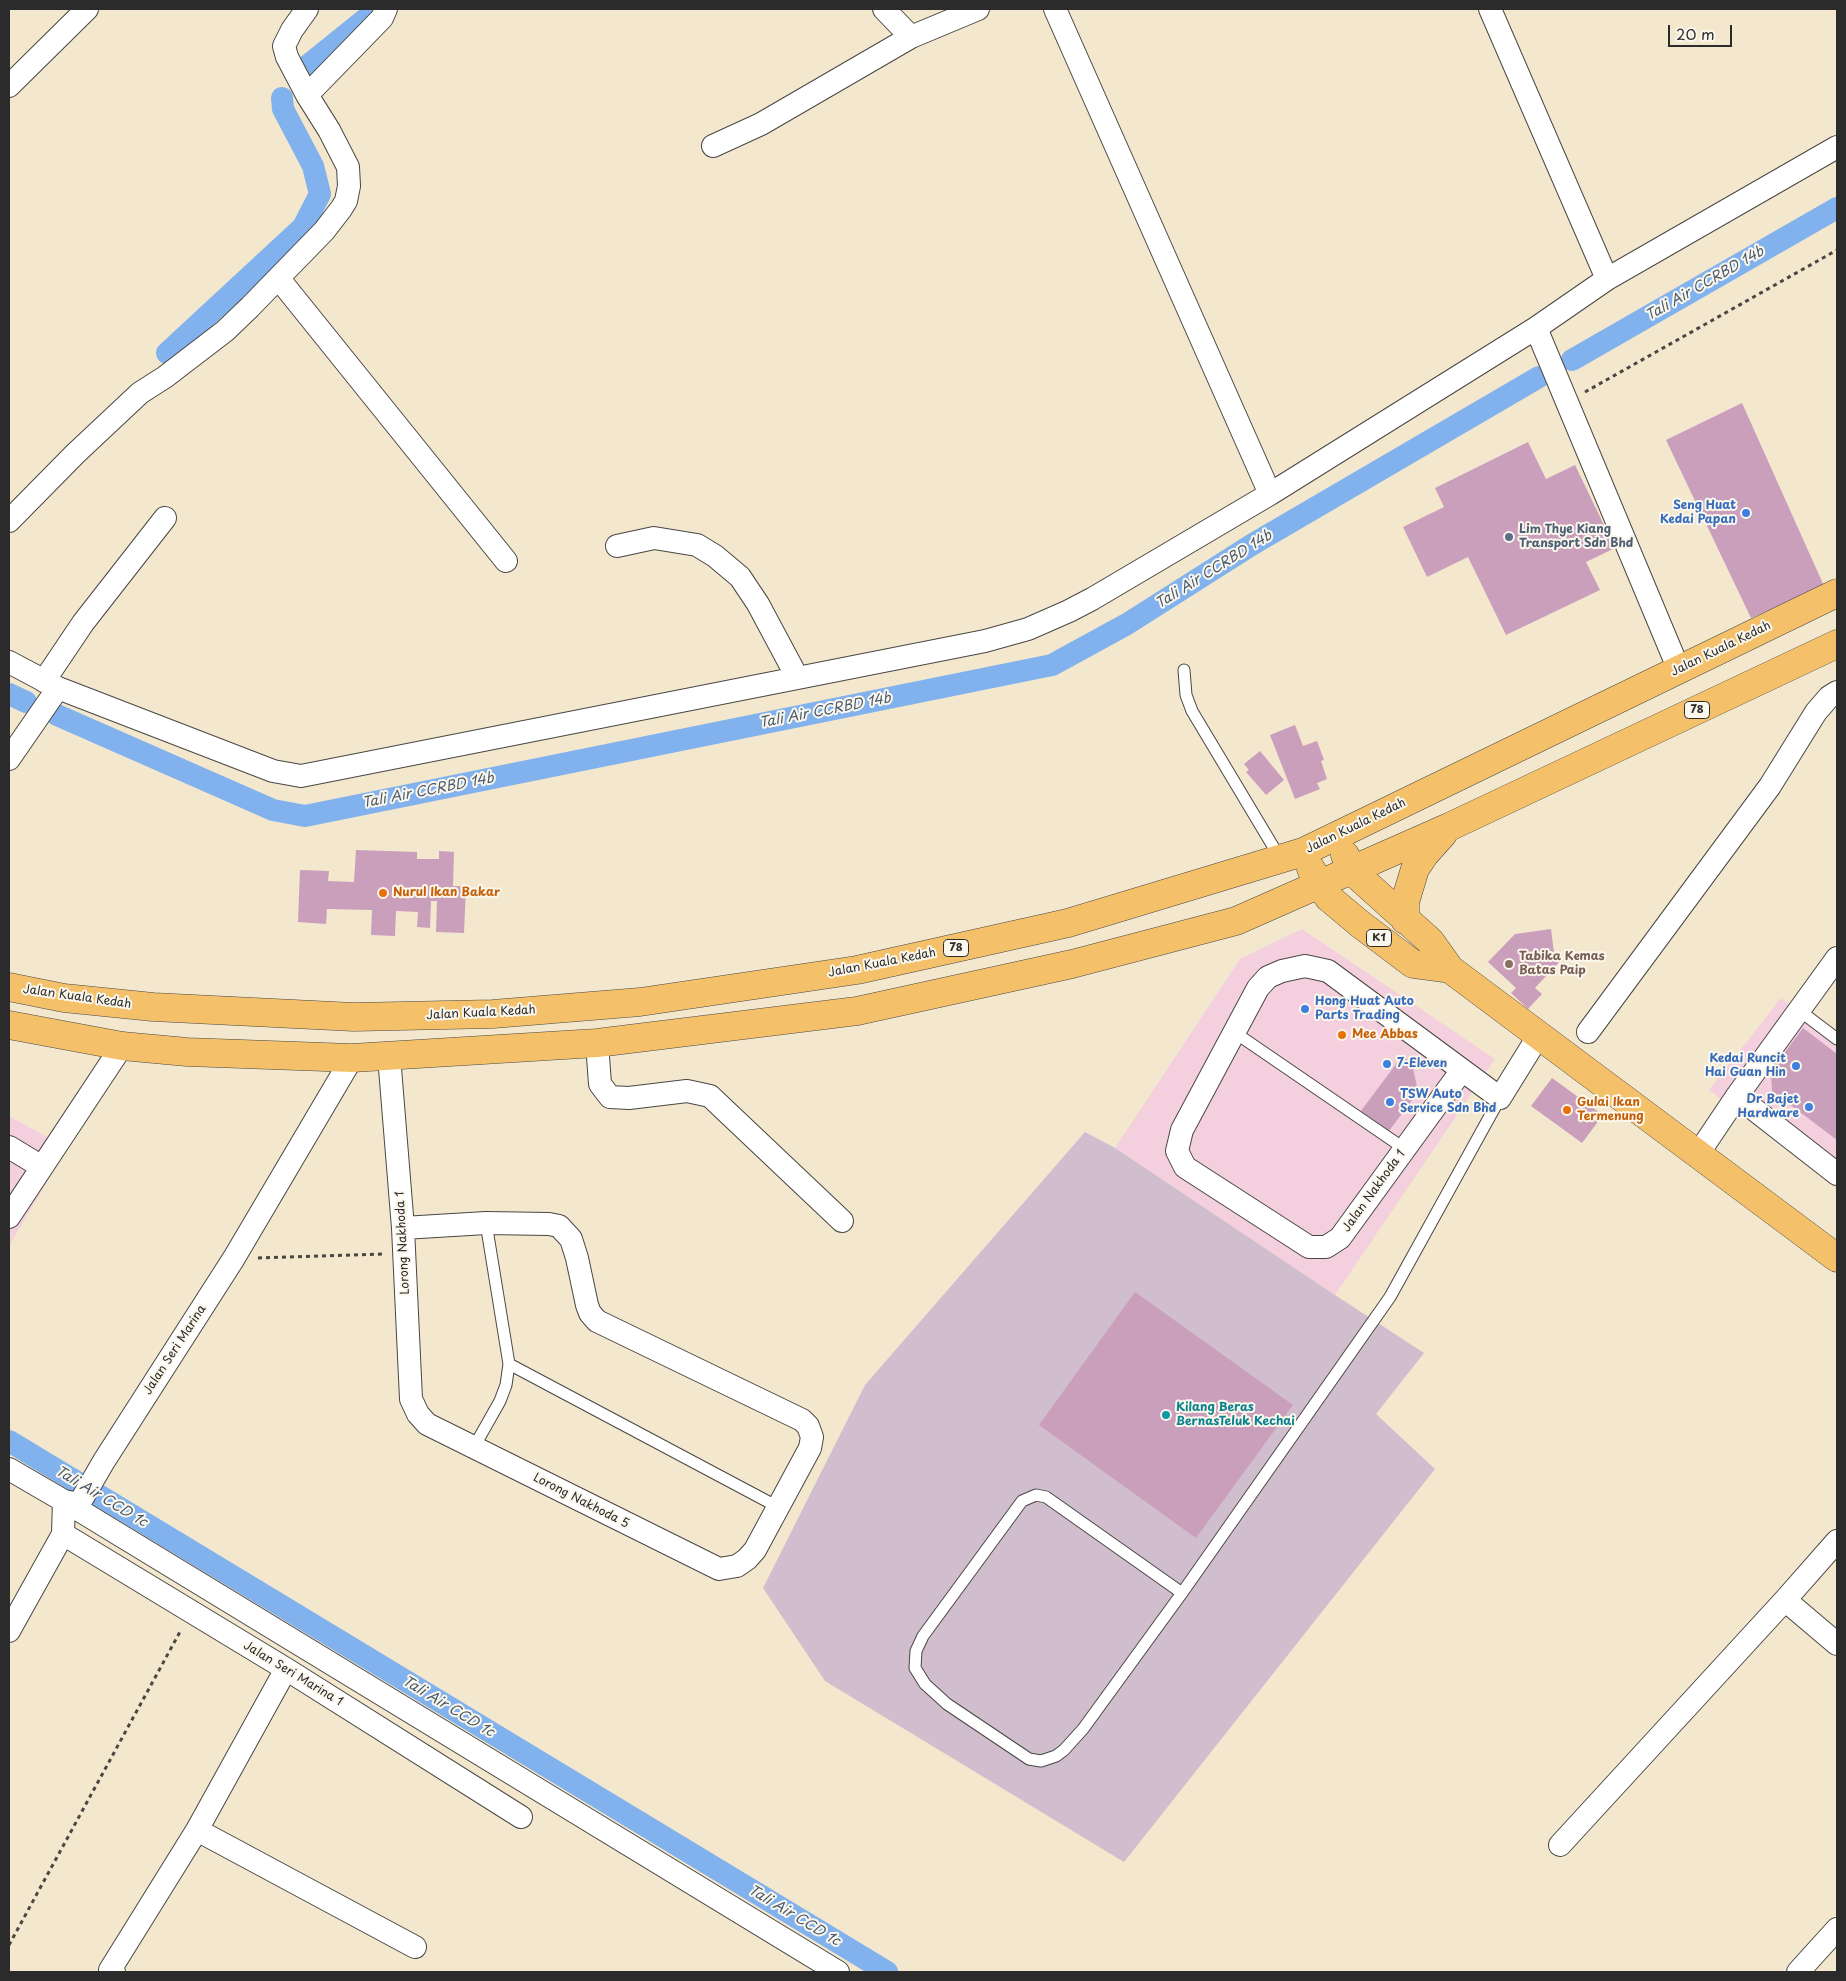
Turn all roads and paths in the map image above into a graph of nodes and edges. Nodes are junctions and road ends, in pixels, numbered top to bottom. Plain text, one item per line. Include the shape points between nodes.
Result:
1 (87, 9) edge
2 (307, 9) edge
3 (386, 9) edge
4 (884, 9) edge
5 (978, 9) edge
6 (1055, 9) edge
7 (1490, 9) edge
8 (911, 37) junction
9 (9, 86) edge
10 (307, 95) junction
11 (713, 146) dead end
12 (1837, 147) edge
13 (1837, 250) edge
14 (279, 279) junction
15 (1607, 279) junction
16 (1536, 328) junction
17 (1568, 402) junction
18 (1270, 494) junction
19 (164, 518) dead end
20 (9, 521) edge
21 (617, 546) dead end
22 (506, 561) dead end
23 (1837, 593) edge
24 (1837, 644) edge
25 (9, 662) edge
26 (1184, 670) dead end
27 (1679, 670) junction
28 (797, 678) junction
29 (51, 684) junction
30 (1837, 692) edge
31 (9, 759) edge
32 (1450, 827) junction
33 (1336, 836) junction
34 (1292, 855) junction
35 (1351, 870) junction
36 (1319, 884) junction
37 (1405, 920) junction
38 (1236, 921) junction
39 (1360, 924) junction
40 (1837, 958) edge
41 (1450, 968) junction
42 (9, 987) edge
43 (1800, 1011) junction
44 (9, 1025) edge
45 (1234, 1032) junction
46 (1588, 1032) dead end
47 (1540, 1035) junction
48 (1837, 1039) edge
49 (597, 1043) junction
50 (122, 1046) junction
51 (389, 1056) junction
52 (352, 1058) junction
53 (1462, 1070) junction
54 (1737, 1096) junction
55 (1500, 1098) junction
56 (9, 1147) edge
57 (1405, 1149) junction
58 (1698, 1154) junction
59 (42, 1167) junction
60 (1837, 1174) edge
61 (9, 1217) edge
62 (842, 1221) dead end
63 (486, 1223) junction
64 (403, 1228) junction
65 (404, 1253) junction
66 (234, 1258) junction
67 (1837, 1258) edge
68 (509, 1364) junction
69 (427, 1424) joint
70 (474, 1447) junction
71 (9, 1469) edge
72 (72, 1502) junction
73 (778, 1507) junction
74 (64, 1534) junction
75 (1837, 1540) edge
76 (1182, 1593) junction
77 (1785, 1600) junction
78 (191, 1612) junction
79 (9, 1631) edge
80 (1837, 1644) edge
81 (286, 1669) junction
82 (376, 1692) junction
83 (376, 1725) junction
84 (521, 1817) dead end
85 (197, 1830) junction
86 (1560, 1845) dead end
87 (1835, 1936) edge
88 (9, 1945) edge
89 (416, 1947) dead end
90 (114, 1972) edge
91 (838, 1972) edge
92 (1798, 1972) edge

1 - 9 street
2 - 10 street via 284,46
3 - 10 street via 382,18
4 - 8 street
5 - 8 street
6 - 18 street
7 - 15 street
8 - 11 street via 761,124
10 - 14 street via 348,167 349,186 341,209
12 - 15 street
13 - 17 path
14 - 20 street via 225,330 140,393
14 - 22 street
15 - 16 street
16 - 17 street
16 - 18 street
17 - 27 street
18 - 28 street via 1092,599 1028,629 985,641
19 - 29 street via 83,623
21 - 28 street via 654,538 697,545 715,556 740,577
23 - 27 main road, Jalan Kuala Kedah / 78
24 - 32 main road, 78
25 - 29 street
26 - 34 lane via 1186,695 1192,711
27 - 33 main road, Jalan Kuala Kedah / 78
28 - 29 street via 301,776 273,771
29 - 31 street
30 - 46 street via 1816,712 1770,786
32 - 35 main road, 78
32 - 37 main road via 1415,868 1405,902
33 - 34 main road, Jalan Kuala Kedah / 78
33 - 35 main road, K1
34 - 36 main road, K1
34 - 42 main road, Jalan Kuala Kedah / 78 via 1068,923 857,970 640,1002 493,1014 354,1017 153,1007 64,998
35 - 36 main road, 78
35 - 37 main road, K1
36 - 38 main road, 78
36 - 39 main road, K1 via 1329,898
37 - 41 main road, K1 via 1430,941
38 - 39 main road via 1266,910 1298,907 1330,912
38 - 49 main road, 78 via 1072,964 857,1011
39 - 41 main road, K1 via 1413,964
40 - 43 street
41 - 47 main road, K1
43 - 48 lane
43 - 54 street
44 - 50 main road, 78
45 - 53 street via 1258,988 1268,977 1293,968 1316,967 1328,971
45 - 57 lane
45 - 57 street, Jalan Nakhoda 1 via 1182,1130 1176,1151 1185,1167 1309,1247 1326,1247 1340,1238
47 - 55 street
47 - 58 main road, K1
49 - 51 main road, 78
49 - 62 street via 600,1084 610,1097 686,1091 710,1096
50 - 52 main road, 78 via 187,1052
50 - 59 street
51 - 52 main road, 78
51 - 64 street, Lorong Nakhoda 1
52 - 66 street, Jalan Seri Marina
53 - 55 street
53 - 57 street, Jalan Nakhoda 1
54 - 58 street
54 - 60 street
55 - 76 lane via 1390,1296
56 - 59 street
58 - 67 main road, K1
59 - 61 street
63 - 64 street
63 - 68 lane
63 - 73 street via 559,1226 570,1239 586,1305 597,1321 802,1420 810,1431 812,1444
64 - 65 street, Lorong Nakhoda 1
65 - 66 path
65 - 69 street, Lorong Nakhoda 1 via 411,1399
66 - 72 street, Jalan Seri Marina via 97,1472
68 - 70 lane via 500,1401
68 - 73 lane
69 - 70 street, Lorong Nakhoda 5
70 - 73 street, Lorong Nakhoda 5 via 718,1569 737,1566 755,1550
71 - 72 street
72 - 74 street, Jalan Seri Marina
72 - 82 street
74 - 78 street, Jalan Seri Marina 1
74 - 79 street, Jalan Seri Marina
75 - 77 street
76 - 76 lane via 1046,1497 1036,1495 1022,1501 923,1636 916,1651 915,1668 925,1684 947,1704 1028,1759 1040,1761 1056,1756 1083,1729
77 - 80 street
77 - 86 street
78 - 81 street, Jalan Seri Marina 1
78 - 88 path
81 - 83 street, Jalan Seri Marina 1
81 - 85 street
82 - 83 street
82 - 91 street
83 - 84 street, Jalan Seri Marina 1
85 - 89 street
85 - 90 street via 110,1970
87 - 92 street

